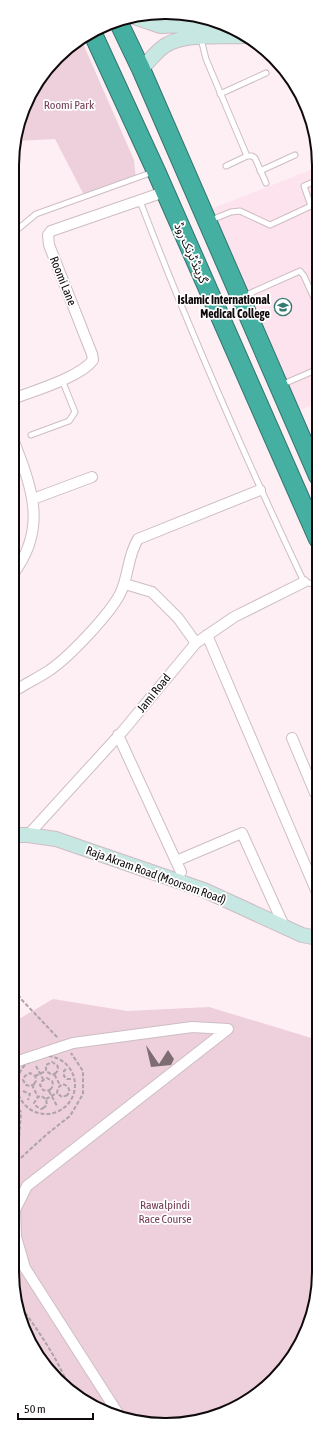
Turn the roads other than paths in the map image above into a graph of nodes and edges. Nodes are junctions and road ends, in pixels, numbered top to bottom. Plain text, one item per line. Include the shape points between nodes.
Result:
1 (144, 20) edge
2 (205, 25) edge
3 (121, 26) edge
4 (234, 36) edge
5 (95, 38) edge
6 (200, 38) junction
7 (141, 69) junction
8 (266, 73) dead end
9 (220, 94) junction
10 (295, 155) dead end
11 (247, 156) junction
12 (226, 166) dead end
13 (156, 171) junction
14 (260, 171) junction
15 (266, 183) dead end
16 (312, 183) edge
17 (164, 192) junction
18 (140, 201) junction
19 (207, 222) junction
20 (19, 228) edge
21 (312, 294) edge
22 (240, 298) junction
23 (312, 371) edge
24 (62, 380) junction
25 (279, 386) junction
26 (19, 397) edge
27 (31, 435) dead end
28 (19, 453) edge
29 (312, 462) edge
30 (92, 477) dead end
31 (260, 490) junction
32 (33, 499) junction
33 (312, 525) edge
34 (19, 566) edge
35 (304, 582) junction
36 (125, 584) junction
37 (312, 584) edge
38 (207, 635) junction
39 (196, 643) junction
40 (19, 688) edge
41 (118, 736) junction
42 (292, 738) dead end
43 (312, 786) edge
44 (19, 835) edge
45 (28, 835) junction
46 (176, 861) junction
47 (312, 871) edge
48 (181, 872) dead end
49 (284, 926) junction
50 (312, 937) edge
51 (19, 1061) edge
52 (19, 1202) edge
53 (19, 1247) edge
54 (114, 1409) edge

1 - 2 street via 160,26
3 - 7 highway
4 - 6 street
5 - 13 highway, گرینڈ ٹرنک روڈ
6 - 7 street via 186,38 164,46
6 - 9 lane
7 - 19 highway
8 - 9 lane
9 - 11 lane
10 - 14 lane
11 - 12 lane
11 - 14 lane via 255,158
13 - 17 highway, گرینڈ ٹرنک روڈ
13 - 20 lane via 36,214
14 - 15 lane
16 - 19 lane via 304,186 311,206 274,223 266,224 240,210
17 - 18 street, Roomi Lane
17 - 33 highway, گرینڈ ٹرنک روڈ
18 - 24 street, Roomi Lane via 59,228 48,235 49,245 93,360
18 - 31 lane
19 - 22 highway
21 - 22 lane via 300,271
22 - 25 highway
23 - 25 lane
24 - 26 street, Roomi Lane
24 - 27 lane via 75,412 73,417 69,421
25 - 29 highway
28 - 32 street
30 - 32 street
31 - 35 lane
31 - 36 street via 138,540 128,560
32 - 34 street via 33,533
35 - 37 lane
35 - 38 street, Jami Road via 234,617
36 - 39 street via 152,592 178,618
36 - 40 street via 111,608 78,644 51,669
38 - 39 street, Jami Road
38 - 47 street
39 - 41 street, Jami Road
41 - 45 street, Jami Road
41 - 46 street
42 - 43 street
44 - 45 street, Raja Akram Road (Moorsom Road)
45 - 49 street, Raja Akram Road (Moorsom Road) via 56,839 204,890
46 - 48 street
46 - 49 street via 242,833
49 - 50 street, Raja Akram Road (Moorsom Road)
51 - 52 street via 65,1046 192,1027 228,1029 27,1186
53 - 54 street via 25,1268

